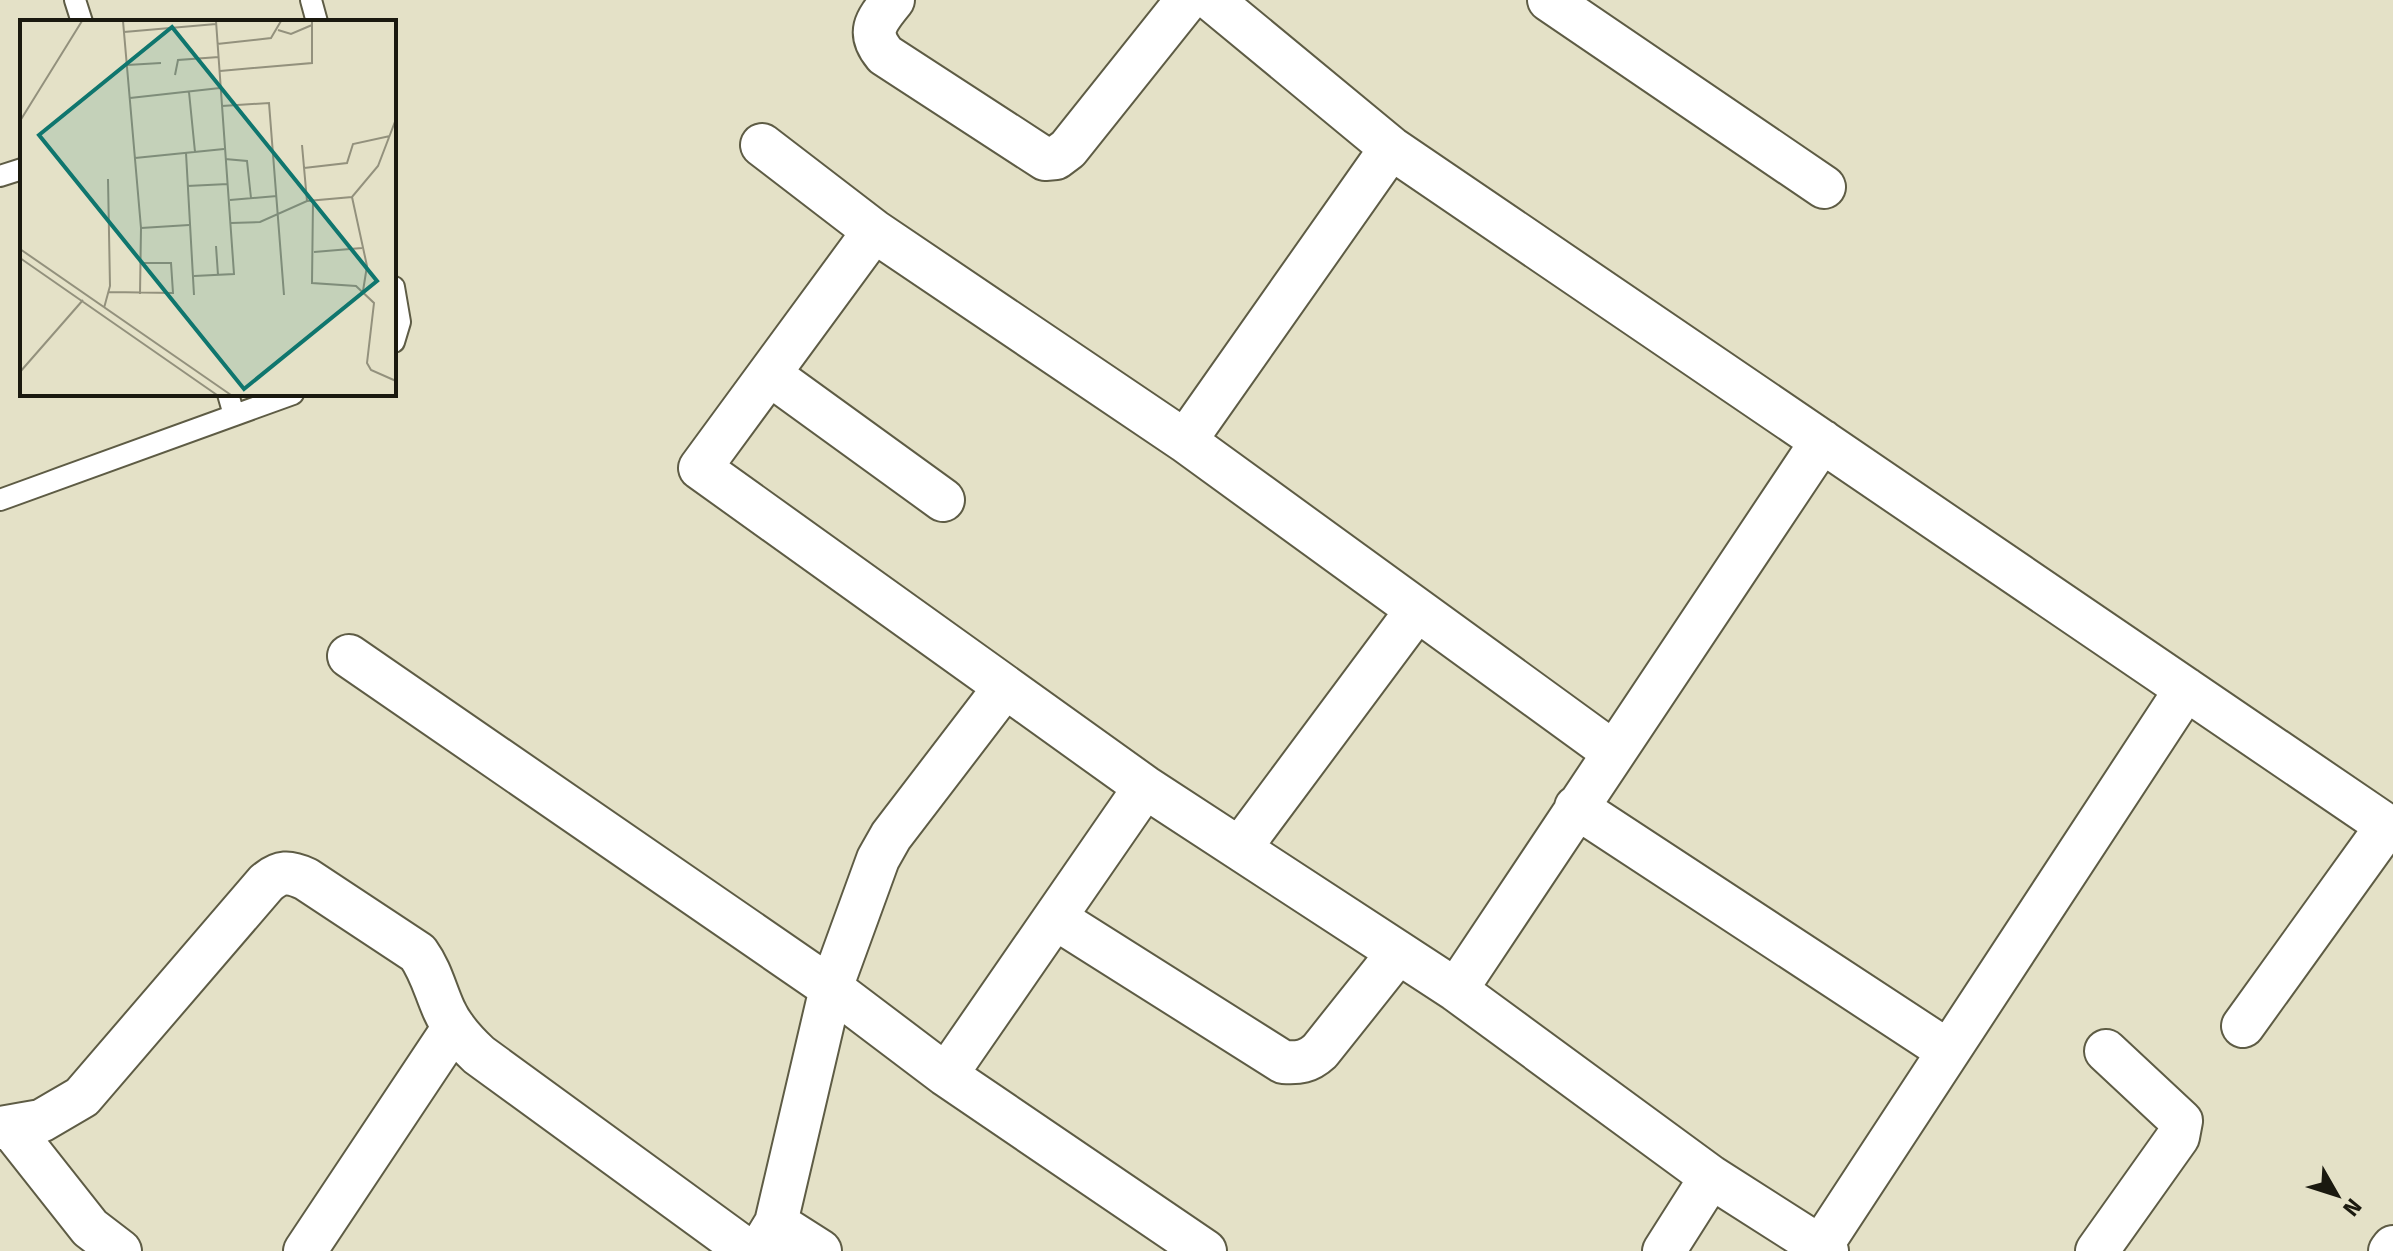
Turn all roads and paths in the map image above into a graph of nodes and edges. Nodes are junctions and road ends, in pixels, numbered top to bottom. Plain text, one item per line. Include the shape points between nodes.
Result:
1 (75, 0) edge
2 (311, 0) edge
3 (893, 0) edge
4 (1187, 0) edge
5 (1212, 0) edge
6 (1549, 0) edge
7 (81, 20) edge
8 (316, 20) edge
9 (762, 145) dead end
10 (1391, 148) junction
11 (20, 170) edge
12 (0, 176) edge
13 (1824, 187) dead end
14 (874, 231) junction
15 (396, 299) edge
16 (396, 335) edge
17 (769, 374) junction
18 (229, 396) edge
19 (287, 396) edge
20 (234, 415) junction
21 (1185, 441) junction
22 (1822, 441) junction
23 (0, 500) edge
24 (943, 500) dead end
25 (1417, 610) junction
26 (349, 656) dead end
27 (1005, 687) junction
28 (2186, 689) junction
29 (1613, 752) junction
30 (1145, 787) junction
31 (1576, 807) junction
32 (2390, 828) edge
33 (1240, 848) junction
34 (1055, 918) junction
35 (1398, 953) junction
36 (831, 988) junction
37 (1456, 990) junction
38 (2243, 1026) dead end
39 (454, 1027) junction
40 (1948, 1051) junction
41 (2106, 1051) dead end
42 (946, 1075) junction
43 (5, 1128) edge
44 (1711, 1177) junction
45 (761, 1242) edge
46 (1824, 1248) edge
47 (120, 1251) edge
48 (305, 1251) edge
49 (820, 1251) edge
50 (1205, 1251) edge
51 (1664, 1251) edge
52 (2097, 1251) edge

1 - 7 lane
2 - 8 lane
3 - 4 street via 875,27 876,45 885,55 1045,159 1068,149
5 - 10 street
6 - 13 street
9 - 14 street
10 - 21 street
10 - 22 street
11 - 12 lane
14 - 17 street
14 - 21 street
15 - 16 lane
17 - 24 street
17 - 27 street via 700,468
18 - 20 lane
19 - 20 lane
20 - 23 lane
21 - 25 street
22 - 28 street
22 - 29 street
25 - 29 street
25 - 33 street
26 - 36 street
27 - 30 street
27 - 36 street via 885,848
28 - 32 street
28 - 40 street
29 - 31 street
30 - 33 street
30 - 34 street
31 - 37 street
31 - 40 street
32 - 38 street
33 - 35 street
34 - 35 street via 1283,1062 1299,1063 1320,1051
34 - 42 street
35 - 37 street
36 - 42 street
36 - 45 street
37 - 44 street
39 - 43 street via 418,953 306,879 283,872 266,883 82,1097 41,1121
39 - 45 street via 479,1055
39 - 48 street
40 - 46 street
41 - 52 street via 2181,1121 2178,1137
42 - 50 street
43 - 47 street via 90,1228
44 - 46 street
44 - 51 street
45 - 49 street

